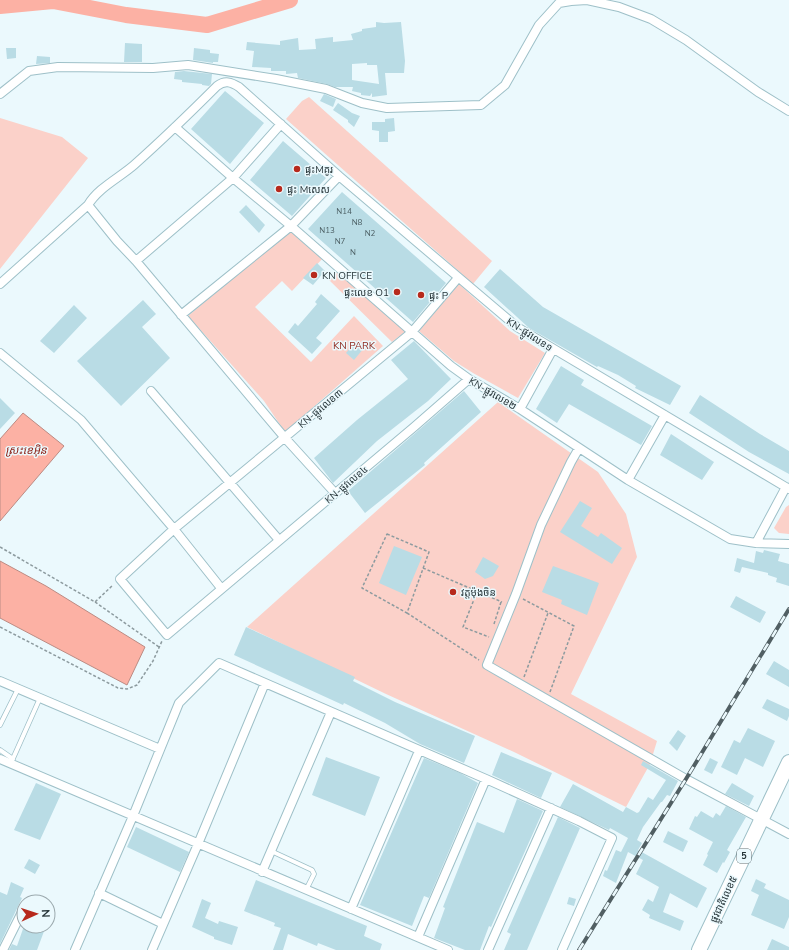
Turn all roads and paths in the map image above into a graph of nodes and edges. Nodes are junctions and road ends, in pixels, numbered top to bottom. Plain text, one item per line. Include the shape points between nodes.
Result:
1 (0, 94) edge
2 (789, 111) edge
3 (281, 124) junction
4 (175, 127) junction
5 (339, 176) junction
6 (233, 178) junction
7 (88, 205) junction
8 (291, 226) junction
9 (136, 261) junction
10 (458, 278) junction
11 (0, 284) edge
12 (181, 315) junction
13 (412, 332) junction
14 (553, 349) junction
15 (0, 353) edge
16 (469, 379) junction
17 (151, 391) dead end
18 (520, 409) junction
19 (665, 414) junction
20 (285, 438) junction
21 (579, 448) junction
22 (628, 480) junction
23 (229, 483) junction
24 (788, 488) edge
25 (335, 493) junction
26 (174, 529) junction
27 (278, 540) junction
28 (756, 544) junction
29 (789, 544) edge
30 (0, 547) edge
31 (423, 568) junction
32 (120, 579) junction
33 (221, 588) junction
34 (477, 592) junction
35 (516, 594) junction
36 (95, 602) junction
37 (501, 602) junction
38 (511, 606) junction
39 (407, 613) junction
40 (548, 613) junction
41 (0, 628) edge
42 (491, 630) dead end
43 (167, 635) junction
44 (489, 638) dead end
45 (159, 647) junction
46 (487, 665) junction
47 (0, 681) edge
48 (265, 683) junction
49 (521, 684) junction
50 (18, 689) junction
51 (40, 698) junction
52 (547, 699) junction
53 (330, 712) junction
54 (0, 725) edge
55 (160, 749) junction
56 (0, 750) edge
57 (418, 751) junction
58 (0, 759) edge
59 (12, 761) junction
60 (789, 762) edge
61 (486, 779) junction
62 (550, 808) junction
63 (133, 816) junction
64 (761, 820) junction
65 (789, 834) edge
66 (198, 844) junction
67 (271, 851) junction
68 (262, 872) junction
69 (306, 890) junction
70 (99, 893) junction
71 (351, 909) junction
72 (16, 924) edge
73 (163, 924) junction
74 (418, 937) junction
75 (3, 950) edge
76 (75, 950) edge
77 (152, 950) edge
78 (448, 950) edge
79 (488, 950) edge
80 (562, 950) edge
81 (699, 950) edge

1 - 2 street via 29,71 58,66 153,68 188,65 326,88 362,103 387,108 482,105 505,85 539,25 558,3 587,0 619,7 651,19
3 - 4 street, KN-ផ្លូវលេខ១ via 234,83 228,82 216,86
3 - 5 street, KN-ផ្លូវលេខ១
3 - 6 street
4 - 6 street, KN-ផ្លូវលេខ២
4 - 7 street via 132,166 92,197
5 - 8 street
5 - 10 street, KN-ផ្លូវលេខ១
6 - 8 street, KN-ផ្លូវលេខ២
6 - 9 street
7 - 9 street
7 - 11 street
8 - 12 street
8 - 13 street, KN-ផ្លូវលេខ២
9 - 12 street
10 - 13 street, KN-ផ្លូវលេខ៣
10 - 14 street, KN-ផ្លូវលេខ១ via 517,327
12 - 20 street
13 - 16 street, KN-ផ្លូវលេខ២
13 - 20 street, KN-ផ្លូវលេខ៣
14 - 18 street
14 - 19 street, KN-ផ្លូវលេខ១
15 - 26 street via 80,420
16 - 18 street, KN-ផ្លូវលេខ២
16 - 25 street, KN-ផ្លូវលេខ៤
17 - 23 street
18 - 21 street, KN-ផ្លូវលេខ២
19 - 22 street
19 - 24 street, KN-ផ្លូវលេខ១
20 - 23 street, KN-ផ្លូវលេខ៣
20 - 25 street
21 - 22 street, KN-ផ្លូវលេខ២
21 - 35 street via 541,525
22 - 28 street, KN-ផ្លូវលេខ២ via 730,539
23 - 26 street, KN-ផ្លូវលេខ៣
23 - 27 street
24 - 28 street
25 - 27 street, KN-ផ្លូវលេខ៤
26 - 32 street, KN-ផ្លូវលេខ៣
26 - 33 street
27 - 33 street, KN-ផ្លូវលេខ៤
28 - 29 street, KN-ផ្លូវលេខ២
30 - 36 path
31 - 34 path
31 - 39 path
31 - 39 path via 429,552 388,534 362,588
32 - 36 path
32 - 43 street
33 - 43 street, KN-ផ្លូវលេខ៤
34 - 37 path
34 - 44 path via 463,627
35 - 38 street
35 - 40 path
36 - 45 path
37 - 38 path
37 - 42 path
38 - 46 street
39 - 46 path
40 - 49 path
40 - 52 path via 574,626
41 - 45 path via 118,688 137,686
43 - 45 path
46 - 49 street
47 - 50 street
48 - 53 street
48 - 55 street via 219,663 179,703
48 - 66 street
49 - 52 street
50 - 51 street
50 - 54 lane
51 - 55 street
51 - 59 lane
52 - 64 street
53 - 57 street
53 - 67 street
55 - 63 street
56 - 59 lane
57 - 61 street
57 - 71 street
58 - 59 street
59 - 63 street
60 - 64 highway, ផ្លូវជាតិលេខ៥ / 5
61 - 62 street
61 - 74 street
62 - 79 street
62 - 80 street via 612,838
63 - 66 street
63 - 70 street
64 - 65 street
64 - 81 highway, ផ្លូវជាតិលេខ៥ / 5
66 - 68 street
66 - 73 street
67 - 68 street
67 - 69 lane via 312,870 314,874
68 - 69 street
69 - 71 street
70 - 73 street
70 - 76 street
71 - 74 street
72 - 75 street
73 - 77 street
74 - 78 street

